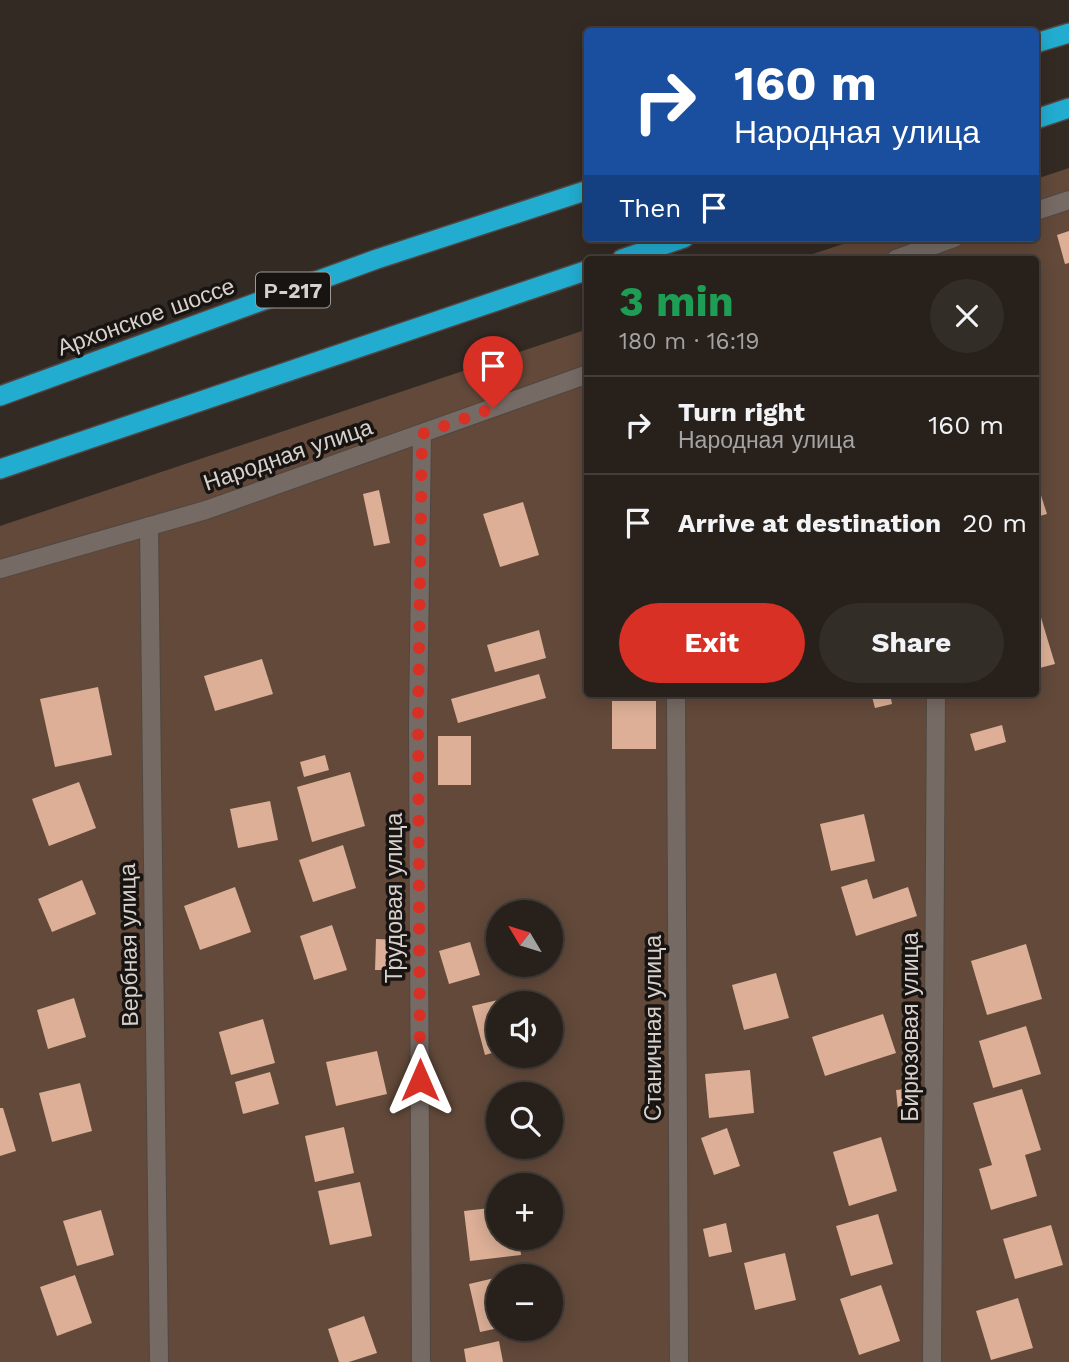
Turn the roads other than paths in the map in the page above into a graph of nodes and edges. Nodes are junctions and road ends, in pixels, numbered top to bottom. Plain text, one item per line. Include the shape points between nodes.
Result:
1 (1069, 33) edge
2 (1039, 42) edge
3 (1069, 108) edge
4 (1039, 118) edge
5 (584, 191) edge
6 (1069, 200) edge
7 (1039, 210) edge
8 (672, 242) edge
9 (943, 247) edge
10 (631, 256) edge
11 (908, 256) edge
12 (584, 271) edge
13 (584, 375) edge
14 (0, 396) edge
15 (422, 434) junction
16 (0, 469) edge
17 (149, 526) junction
18 (0, 569) edge
19 (676, 697) edge
20 (936, 697) edge
21 (159, 1362) edge
22 (421, 1362) edge
23 (679, 1362) edge
24 (932, 1362) edge

1 - 2 highway
3 - 4 highway
5 - 14 highway, Архонское шоссе / Р-217 via 377,259
6 - 7 street
8 - 10 highway
9 - 11 street
12 - 16 highway
13 - 15 street, Народная улица
15 - 17 street, Народная улица
15 - 22 street, Трудовая улица via 418,721
17 - 18 street, Народная улица
17 - 21 street, Вербная улица
19 - 23 street, Станичная улица
20 - 24 street, Бирюзовая улица

